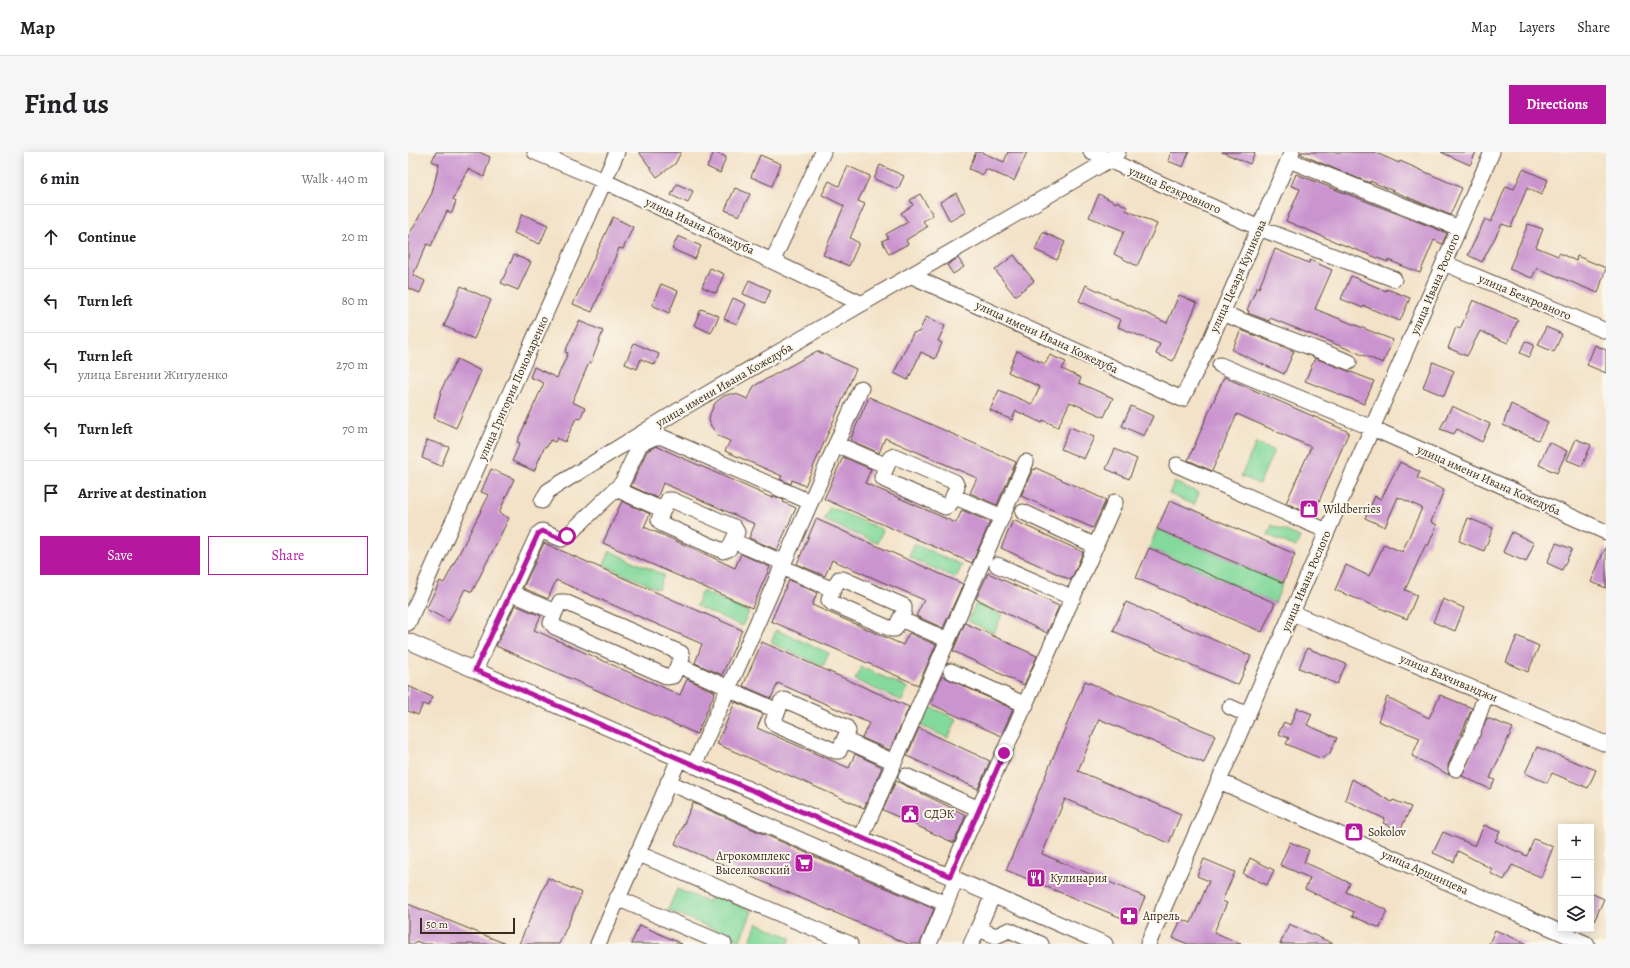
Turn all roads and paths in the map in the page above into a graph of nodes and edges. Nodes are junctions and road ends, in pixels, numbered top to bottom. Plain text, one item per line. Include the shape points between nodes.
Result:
1 (535, 152) edge
2 (617, 152) edge
3 (823, 152) edge
4 (1091, 152) edge
5 (1492, 152) edge
6 (1114, 156) edge
7 (1290, 156) edge
8 (604, 181) junction
9 (1259, 228) junction
10 (1459, 228) junction
11 (774, 260) junction
12 (1444, 263) junction
13 (912, 276) junction
14 (1394, 279) dead end
15 (862, 304) junction
16 (1222, 313) junction
17 (1606, 331) edge
18 (1349, 362) dead end
19 (1220, 364) dead end
20 (861, 388) dead end
21 (1182, 399) joint
22 (1372, 428) junction
23 (836, 444) junction
24 (1026, 462) dead end
25 (1177, 465) dead end
26 (887, 466) junction
27 (616, 489) junction
28 (953, 496) junction
29 (542, 501) dead end
30 (810, 502) junction
31 (1115, 502) dead end
32 (663, 510) junction
33 (1023, 512) dead end
34 (1002, 517) junction
35 (1328, 531) junction
36 (1606, 532) edge
37 (733, 541) junction
38 (1096, 546) junction
39 (783, 565) junction
40 (998, 565) dead end
41 (833, 590) junction
42 (511, 593) junction
43 (1073, 598) junction
44 (555, 612) junction
45 (1292, 613) junction
46 (900, 619) junction
47 (408, 623) edge
48 (948, 640) junction
49 (408, 641) edge
50 (678, 665) junction
51 (475, 670) junction
52 (951, 671) dead end
53 (728, 688) junction
54 (1486, 694) junction
55 (1026, 704) junction
56 (1230, 707) dead end
57 (778, 711) junction
58 (1248, 715) junction
59 (845, 740) junction
60 (1606, 744) edge
61 (679, 759) junction
62 (894, 762) junction
63 (694, 766) junction
64 (1456, 769) dead end
65 (906, 776) dead end
66 (1219, 781) junction
67 (668, 782) junction
68 (979, 809) junction
69 (861, 838) junction
70 (637, 853) junction
71 (953, 878) junction
72 (992, 895) junction
73 (618, 898) junction
74 (946, 904) junction
75 (978, 929) junction
76 (598, 944) edge
77 (724, 944) edge
78 (850, 944) edge
79 (928, 944) edge
80 (971, 944) edge
81 (1041, 944) edge
82 (1105, 944) edge
83 (1148, 944) edge
84 (1587, 944) edge

1 - 8 street, улица Ивана Кожедуба
2 - 8 street, улица Григория Пономаренко
3 - 11 street
4 - 6 street, улица Безкровного
5 - 10 street, улица Ивана Рослого
6 - 9 street, улица Безкровного
6 - 13 street, улица имени Ивана Кожедуба
7 - 9 street, улица Цезаря Куникова
7 - 10 street
8 - 11 street, улица Ивана Кожедуба
8 - 47 street, улица Григория Пономаренко
9 - 14 street, улица Безкровного
9 - 16 street, улица Цезаря Куникова
10 - 12 street, улица Ивана Рослого
11 - 15 street, улица Ивана Кожедуба
12 - 17 street, улица Безкровного
12 - 22 street, улица Ивана Рослого
13 - 15 street, улица имени Ивана Кожедуба
13 - 21 street, улица имени Ивана Кожедуба
15 - 29 street, улица имени Ивана Кожедуба via 681,409 548,491
16 - 18 street
16 - 21 street, улица Цезаря Куникова
19 - 22 street, улица имени Ивана Кожедуба
20 - 23 street
22 - 35 street, улица Ивана Рослого
22 - 36 street, улица имени Ивана Кожедуба
23 - 26 street
23 - 30 street
24 - 34 street
25 - 35 street
26 - 28 street via 890,458 894,456 955,482 957,487
26 - 28 street via 882,477 885,480 946,507
27 - 30 street via 640,444 655,437 662,437 726,458
27 - 32 street
27 - 42 street via 565,538 544,531 539,532
28 - 34 street
30 - 39 street
31 - 38 street
32 - 37 street via 660,523 724,551 728,551
32 - 37 street via 670,499 734,527 737,530
33 - 38 street
34 - 48 street
35 - 45 street, улица Ивана Рослого
37 - 39 street
38 - 43 street
39 - 41 street
39 - 53 street
40 - 43 street
41 - 46 street via 830,602 891,629 895,629
41 - 46 street via 839,579 849,582 904,606
42 - 44 street
42 - 51 street
43 - 55 street
44 - 50 street via 560,602 564,602 681,653 682,658
44 - 50 street via 551,623 555,626 668,677 673,676
45 - 54 street, улица Бахчиванджи
45 - 58 street, улица Ивана Рослого
46 - 48 street
48 - 62 street
49 - 51 street
50 - 53 street
51 - 61 street
52 - 55 street
53 - 57 street
53 - 63 street
54 - 60 street, улица Бахчиванджи
54 - 64 street
55 - 68 street
56 - 58 street
57 - 59 street via 782,701 793,703 848,728
57 - 59 street via 774,724 822,745 837,751
58 - 66 street, улица Ивана Рослого
59 - 62 street
61 - 63 street
61 - 67 street
62 - 69 street
63 - 69 street
65 - 68 street
66 - 83 street, улица Ивана Рослого
66 - 84 street, улица Аршинцева
67 - 70 street
67 - 74 street
68 - 71 street
69 - 71 street
70 - 73 street
70 - 78 street
71 - 72 street
71 - 74 street
72 - 75 street
72 - 82 street
73 - 76 street
73 - 77 street
74 - 79 street
75 - 80 street
75 - 81 street via 996,936 1009,930

